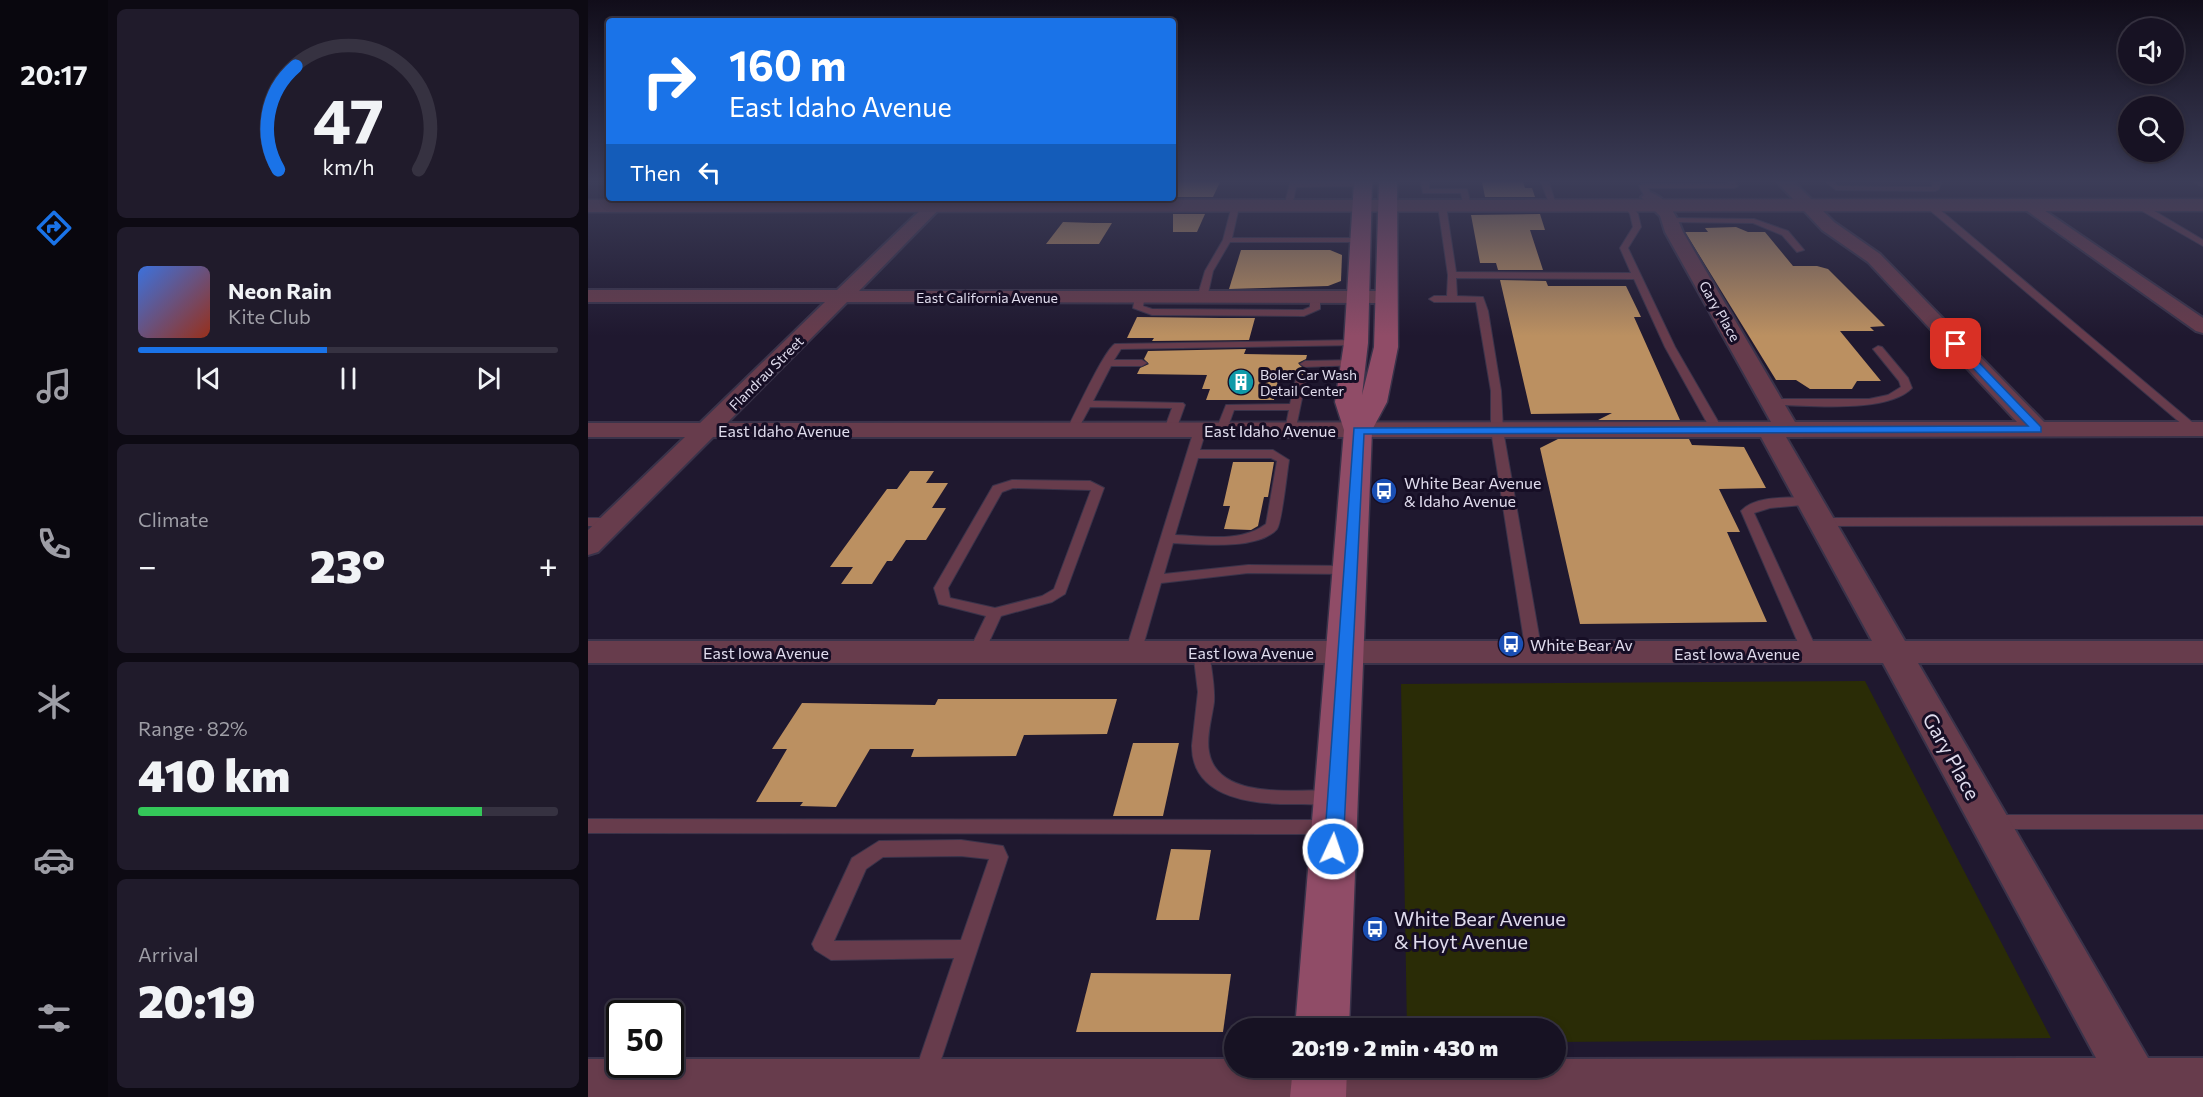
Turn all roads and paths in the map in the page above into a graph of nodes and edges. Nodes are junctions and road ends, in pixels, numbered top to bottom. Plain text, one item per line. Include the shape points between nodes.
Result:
1 (906, 233) edge
2 (1229, 233) edge
3 (1361, 233) edge
4 (1388, 233) edge
5 (1446, 233) edge
6 (1633, 233) edge
7 (1674, 233) edge
8 (1785, 233) edge
9 (1838, 233) edge
10 (1963, 233) edge
11 (2069, 233) edge
12 (2185, 233) edge
13 (1227, 240) junction
14 (1361, 240) junction
15 (2203, 244) edge
16 (1800, 250) dead end
17 (1452, 275) junction
18 (1637, 276) junction
19 (588, 296) edge
20 (843, 296) junction
21 (1358, 297) junction
22 (1387, 297) junction
23 (1202, 298) junction
24 (1434, 299) dead end
25 (1452, 299) junction
26 (1141, 304) junction
27 (1269, 305) junction
28 (2203, 327) edge
29 (1878, 349) dead end
30 (1355, 353) junction
31 (1106, 363) junction
32 (1142, 363) dead end
33 (1305, 364) dead end
34 (1301, 379) dead end
35 (1773, 402) junction
36 (1085, 404) junction
37 (1293, 419) junction
38 (2037, 429) junction
39 (2198, 429) edge
40 (588, 430) edge
41 (707, 430) junction
42 (1170, 430) junction
43 (1211, 430) junction
44 (1358, 430) junction
45 (1497, 430) junction
46 (1717, 430) junction
47 (1779, 430) junction
48 (1072, 431) junction
49 (1193, 454) junction
50 (1816, 512) junction
51 (2203, 521) edge
52 (600, 522) edge
53 (1166, 539) junction
54 (588, 546) edge
55 (1349, 570) junction
56 (1154, 579) junction
57 (995, 613) junction
58 (1201, 651) junction
59 (588, 652) edge
60 (1345, 652) junction
61 (1810, 652) junction
62 (1894, 652) junction
63 (2203, 652) edge
64 (976, 653) junction
65 (1132, 653) junction
66 (1534, 653) junction
67 (1335, 812) junction
68 (1989, 822) junction
69 (2203, 822) edge
70 (588, 826) edge
71 (968, 949) junction
72 (1323, 1018) edge
73 (2135, 1082) junction
74 (2203, 1082) edge
75 (588, 1083) edge
76 (922, 1083) junction
77 (1319, 1083) edge
78 (1795, 1089) edge
79 (2018, 1089) edge
80 (1446, 1090) edge

1 - 20 street, Flandrau Street
2 - 13 lane
3 - 14 main road
4 - 22 main road
5 - 17 lane
6 - 18 lane via 1624,248
7 - 35 street, Gary Place
8 - 16 lane
9 - 38 street via 1874,258
10 - 39 lane
11 - 28 street
12 - 15 lane
13 - 14 lane
13 - 23 lane via 1209,271
14 - 21 main road
17 - 18 lane
17 - 25 lane
18 - 46 lane via 1670,347
19 - 20 street, East California Avenue
20 - 26 street, East California Avenue
20 - 41 street, Flandrau Street
21 - 22 street, East California Avenue
21 - 27 street, East California Avenue via 1314,297
21 - 30 main road
22 - 44 main road via 1383,364 1374,402
23 - 26 street, East California Avenue
23 - 27 street, East California Avenue
24 - 25 lane
25 - 45 lane via 1480,299 1496,392
26 - 27 lane
29 - 35 lane via 1907,388 1891,398 1869,402
30 - 31 lane via 1119,346
30 - 33 lane
30 - 44 main road via 1348,402
31 - 32 lane
31 - 36 lane
34 - 37 lane
35 - 47 street, Gary Place
36 - 42 lane via 1179,405
36 - 48 lane
37 - 43 street, East Idaho Avenue
37 - 44 street, East Idaho Avenue
38 - 39 street, East Idaho Avenue
38 - 47 street, East Idaho Avenue
40 - 41 street, East Idaho Avenue
41 - 48 street, East Idaho Avenue
41 - 52 street, Flandrau Street
42 - 43 street, East Idaho Avenue
42 - 48 street, East Idaho Avenue
43 - 49 lane
44 - 45 street, East Idaho Avenue
44 - 55 main road
45 - 46 street, East Idaho Avenue
45 - 66 lane
46 - 47 street, East Idaho Avenue
47 - 50 street, Gary Place
49 - 53 lane
49 - 53 lane via 1281,457 1272,526 1250,538
50 - 51 lane
50 - 61 lane via 1767,504 1747,511
50 - 62 street, Gary Place
52 - 54 street, Flandrau Street
53 - 56 lane
55 - 56 lane via 1248,569
55 - 60 main road
56 - 65 lane
57 - 57 lane via 1047,600 1059,591 1098,488 1012,484 997,489 941,588 944,601
57 - 64 lane
58 - 60 street, East Iowa Avenue
58 - 65 street, East Iowa Avenue
58 - 67 lane via 1206,692 1200,752 1204,768 1226,788
59 - 64 street, East Iowa Avenue
60 - 66 street, East Iowa Avenue
60 - 67 main road
61 - 62 street, East Iowa Avenue
61 - 66 street, East Iowa Avenue
62 - 63 street, East Iowa Avenue
62 - 68 street, Gary Place
64 - 65 street, East Iowa Avenue
67 - 70 lane
67 - 72 main road
68 - 69 lane
68 - 73 street, Gary Place
71 - 71 lane via 999,857 996,852 961,848 879,849 859,864 822,944 831,951
71 - 76 lane
73 - 74 street
73 - 79 street
75 - 76 street
76 - 77 street
77 - 80 street
78 - 79 street
78 - 80 street

